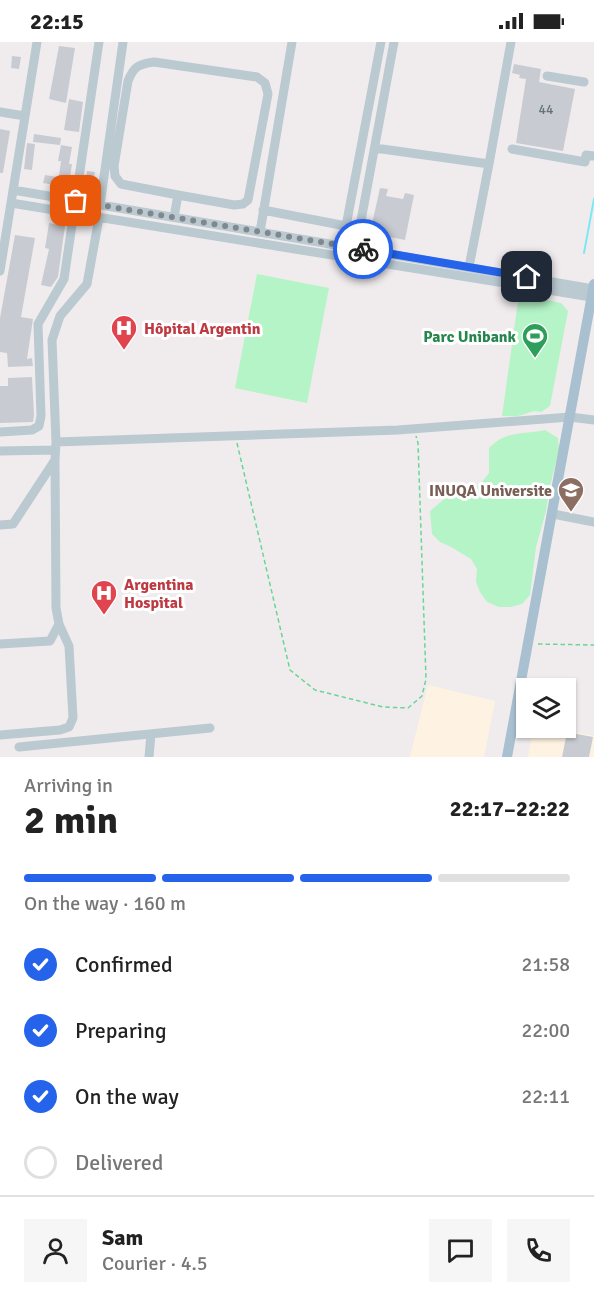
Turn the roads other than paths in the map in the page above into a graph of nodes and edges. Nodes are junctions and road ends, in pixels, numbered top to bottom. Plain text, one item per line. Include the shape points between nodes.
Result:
1 (37, 42) edge
2 (99, 42) edge
3 (123, 42) edge
4 (292, 42) edge
5 (381, 42) edge
6 (394, 42) edge
7 (511, 42) edge
8 (548, 76) dead end
9 (584, 82) dead end
10 (0, 112) edge
11 (25, 116) junction
12 (375, 148) junction
13 (512, 149) dead end
14 (594, 156) edge
15 (489, 164) junction
16 (13, 190) junction
17 (178, 195) junction
18 (76, 201) junction
19 (11, 203) junction
20 (100, 205) junction
21 (263, 210) junction
22 (73, 213) junction
23 (174, 217) junction
24 (99, 218) junction
25 (260, 232) junction
26 (356, 248) junction
27 (469, 267) junction
28 (0, 271) edge
29 (593, 290) edge
30 (591, 314) edge
31 (570, 417) junction
32 (594, 420) edge
33 (0, 432) edge
34 (0, 451) edge
35 (55, 451) junction
36 (552, 514) junction
37 (594, 522) edge
38 (0, 525) edge
39 (59, 624) junction
40 (0, 644) edge
41 (210, 728) dead end
42 (151, 734) junction
43 (0, 735) edge
44 (19, 747) dead end
45 (149, 757) edge
46 (507, 757) edge

1 - 11 street
2 - 18 street
3 - 20 street
4 - 21 street
5 - 21 street via 346,226
6 - 12 street
7 - 15 street
8 - 9 street
10 - 11 street
11 - 16 street
12 - 15 street
12 - 26 street
13 - 14 street via 585,162 586,155
15 - 27 street
16 - 18 street
16 - 19 street
17 - 17 street via 234,206 248,200 268,94 257,77 154,62 142,63 133,70 128,81 115,176 121,184
17 - 23 street
18 - 20 street
18 - 22 street
19 - 22 street
19 - 28 street
20 - 23 street
21 - 25 street
22 - 24 street
22 - 33 street via 64,279 38,324 39,426
23 - 25 street
24 - 29 street
24 - 35 street via 87,284 60,316 52,340
25 - 26 street
26 - 27 street
27 - 29 street
29 - 30 main road
30 - 31 main road
31 - 32 street
31 - 35 street via 414,429 235,436
31 - 36 main road
34 - 35 street
35 - 38 street via 13,524
35 - 39 street
36 - 37 street
36 - 46 main road
39 - 40 street via 50,640
39 - 43 street via 69,646 73,718 69,727
41 - 42 street
42 - 44 street
42 - 45 street

